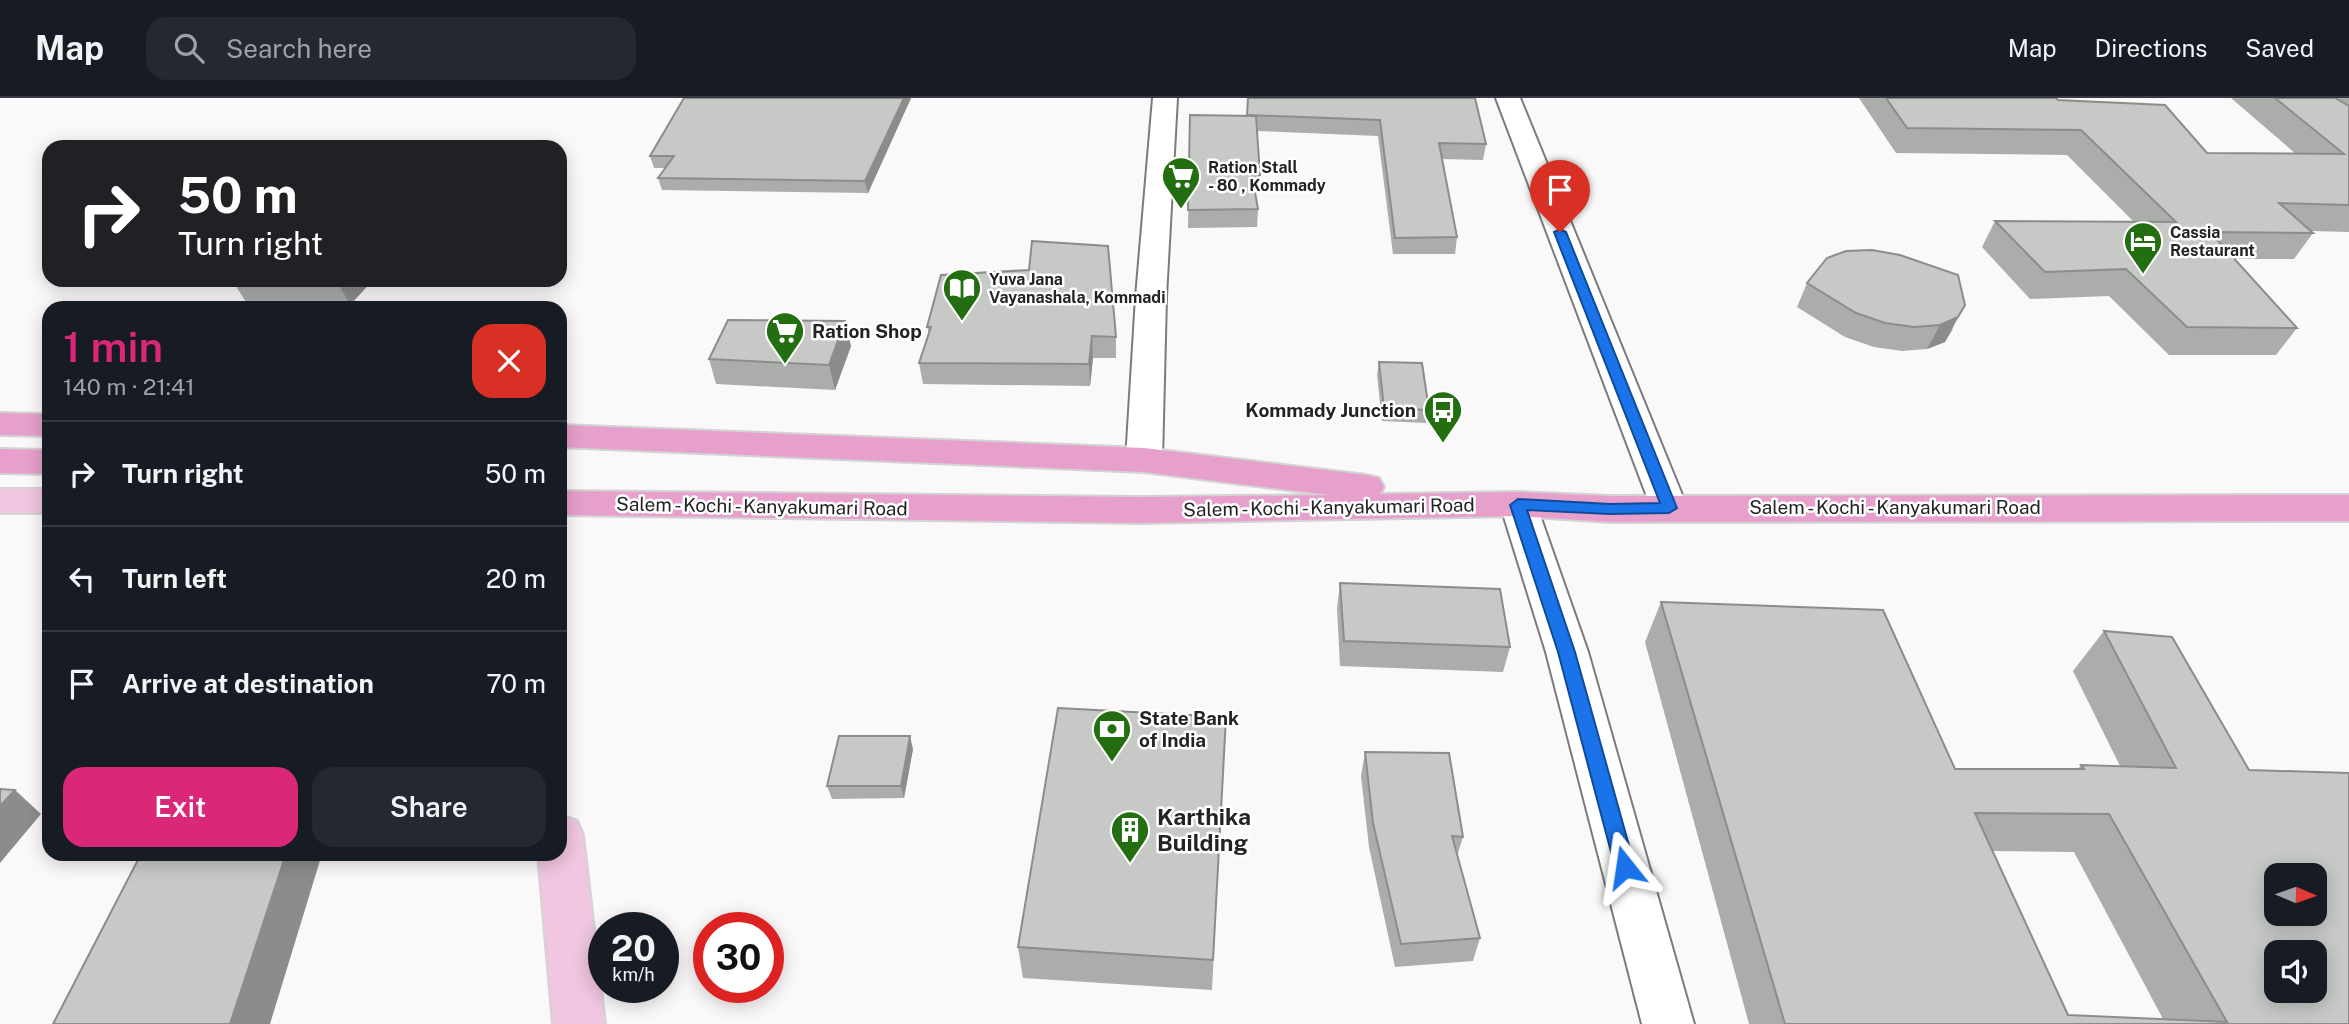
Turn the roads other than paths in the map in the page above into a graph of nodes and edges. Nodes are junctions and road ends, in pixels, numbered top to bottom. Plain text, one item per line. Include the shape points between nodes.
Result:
1 (1165, 98) edge
2 (1508, 98) edge
3 (0, 424) edge
4 (42, 425) edge
5 (567, 436) edge
6 (1144, 460) junction
7 (0, 461) edge
8 (42, 462) edge
9 (0, 501) edge
10 (42, 501) edge
11 (567, 503) edge
12 (1518, 505) junction
13 (1669, 508) junction
14 (2349, 508) edge
15 (563, 861) edge
16 (579, 1024) edge
17 (1668, 1024) edge

1 - 6 street
2 - 13 street
3 - 4 highway
5 - 6 highway
6 - 12 highway
7 - 8 highway
9 - 10 main road
11 - 12 highway, Salem - Kochi - Kanyakumari Road via 1128,510
12 - 13 highway, Salem - Kochi - Kanyakumari Road
12 - 17 street via 1567,652
13 - 14 highway, Salem - Kochi - Kanyakumari Road
15 - 16 main road

